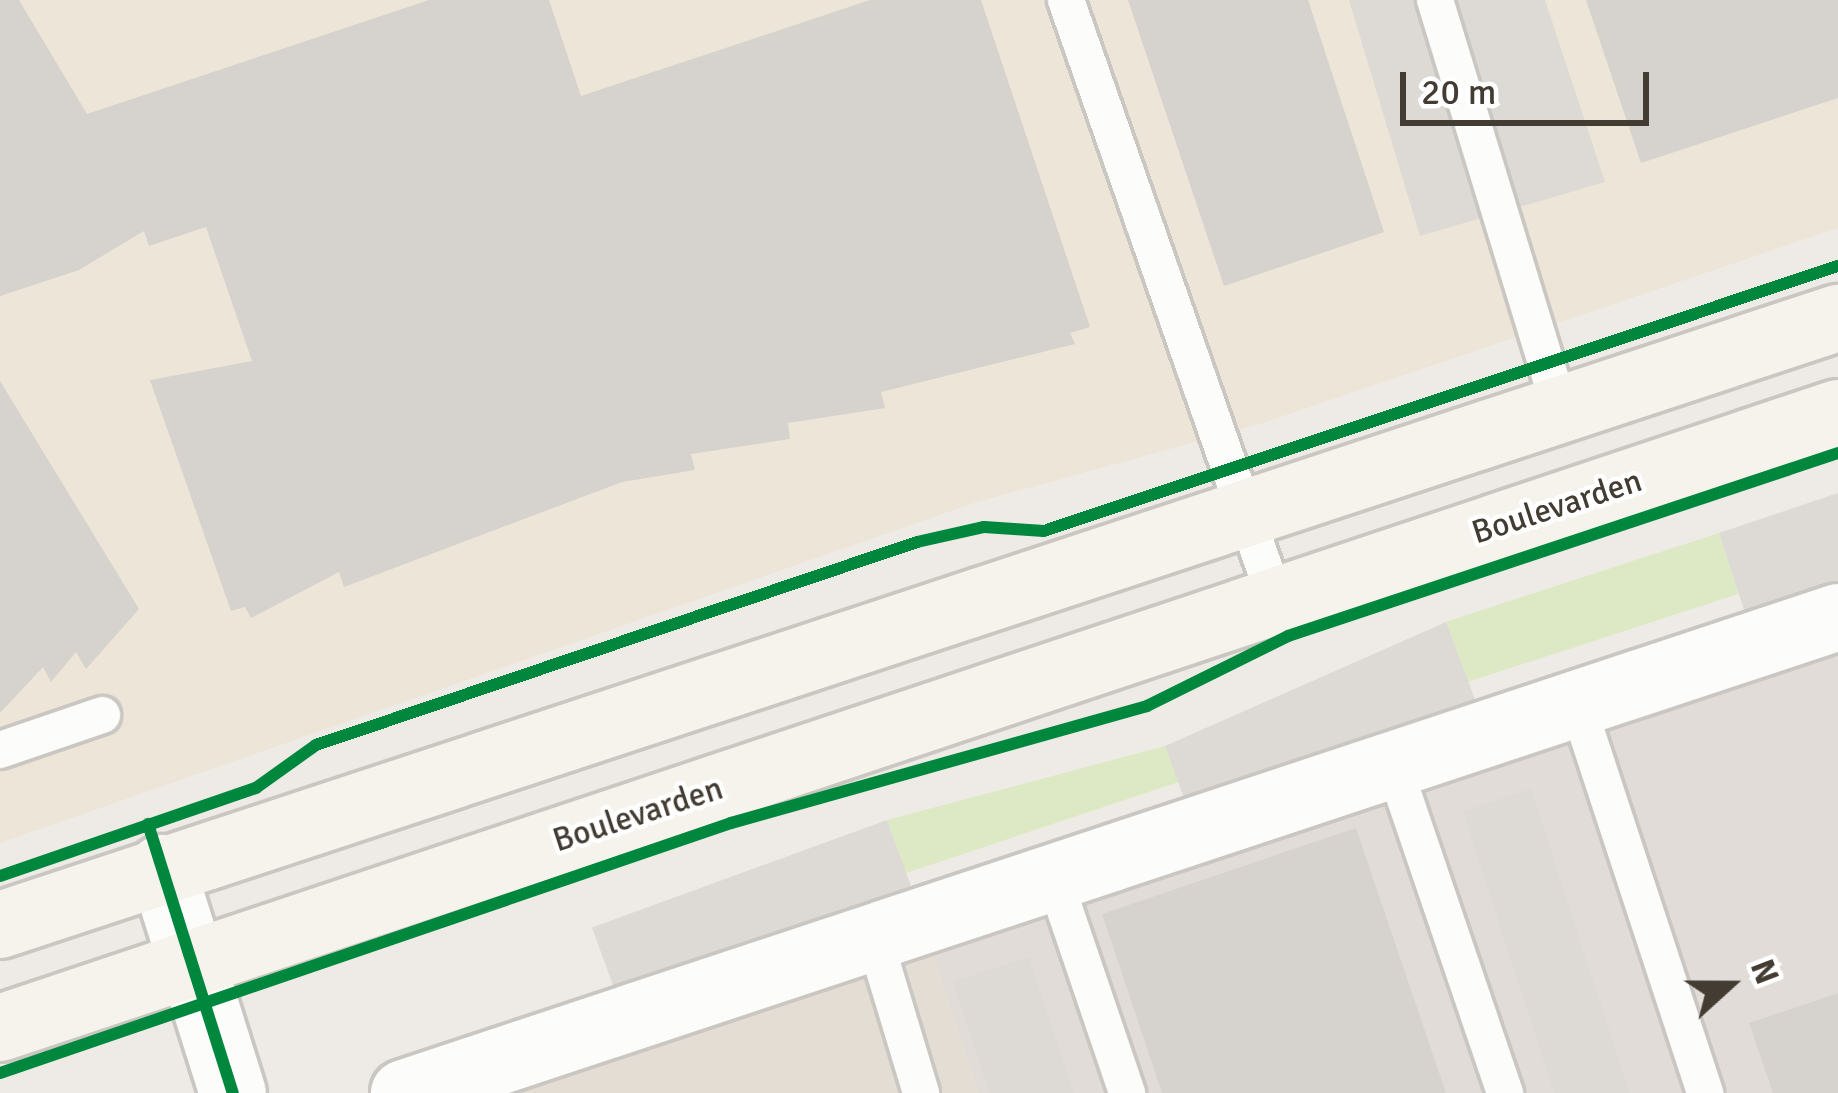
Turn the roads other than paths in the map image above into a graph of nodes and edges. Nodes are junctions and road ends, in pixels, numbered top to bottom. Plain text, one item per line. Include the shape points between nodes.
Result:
1 (1066, 0) edge
2 (1435, 0) edge
3 (1838, 317) edge
4 (1561, 413) junction
5 (1838, 413) edge
6 (1246, 512) junction
7 (1276, 601) junction
8 (1838, 617) edge
9 (1576, 700) junction
10 (102, 715) dead end
11 (0, 750) edge
12 (1392, 761) junction
13 (162, 868) junction
14 (1054, 878) junction
15 (0, 925) edge
16 (874, 937) junction
17 (194, 964) junction
18 (0, 1028) edge
19 (233, 1093) edge
20 (404, 1093) edge
21 (921, 1093) edge
22 (1126, 1093) edge
23 (1505, 1093) edge
24 (1705, 1093) edge

1 - 6 lane
2 - 4 lane
3 - 4 main road
4 - 6 main road
5 - 7 main road, Boulevarden
6 - 7 lane
6 - 13 main road
7 - 17 main road, Boulevarden
8 - 9 street
9 - 12 street
9 - 24 lane
10 - 11 lane
12 - 14 street
12 - 23 lane
13 - 15 main road
13 - 17 street
14 - 16 street
14 - 22 lane
16 - 20 street
16 - 21 lane
17 - 18 main road, Boulevarden
17 - 19 street

